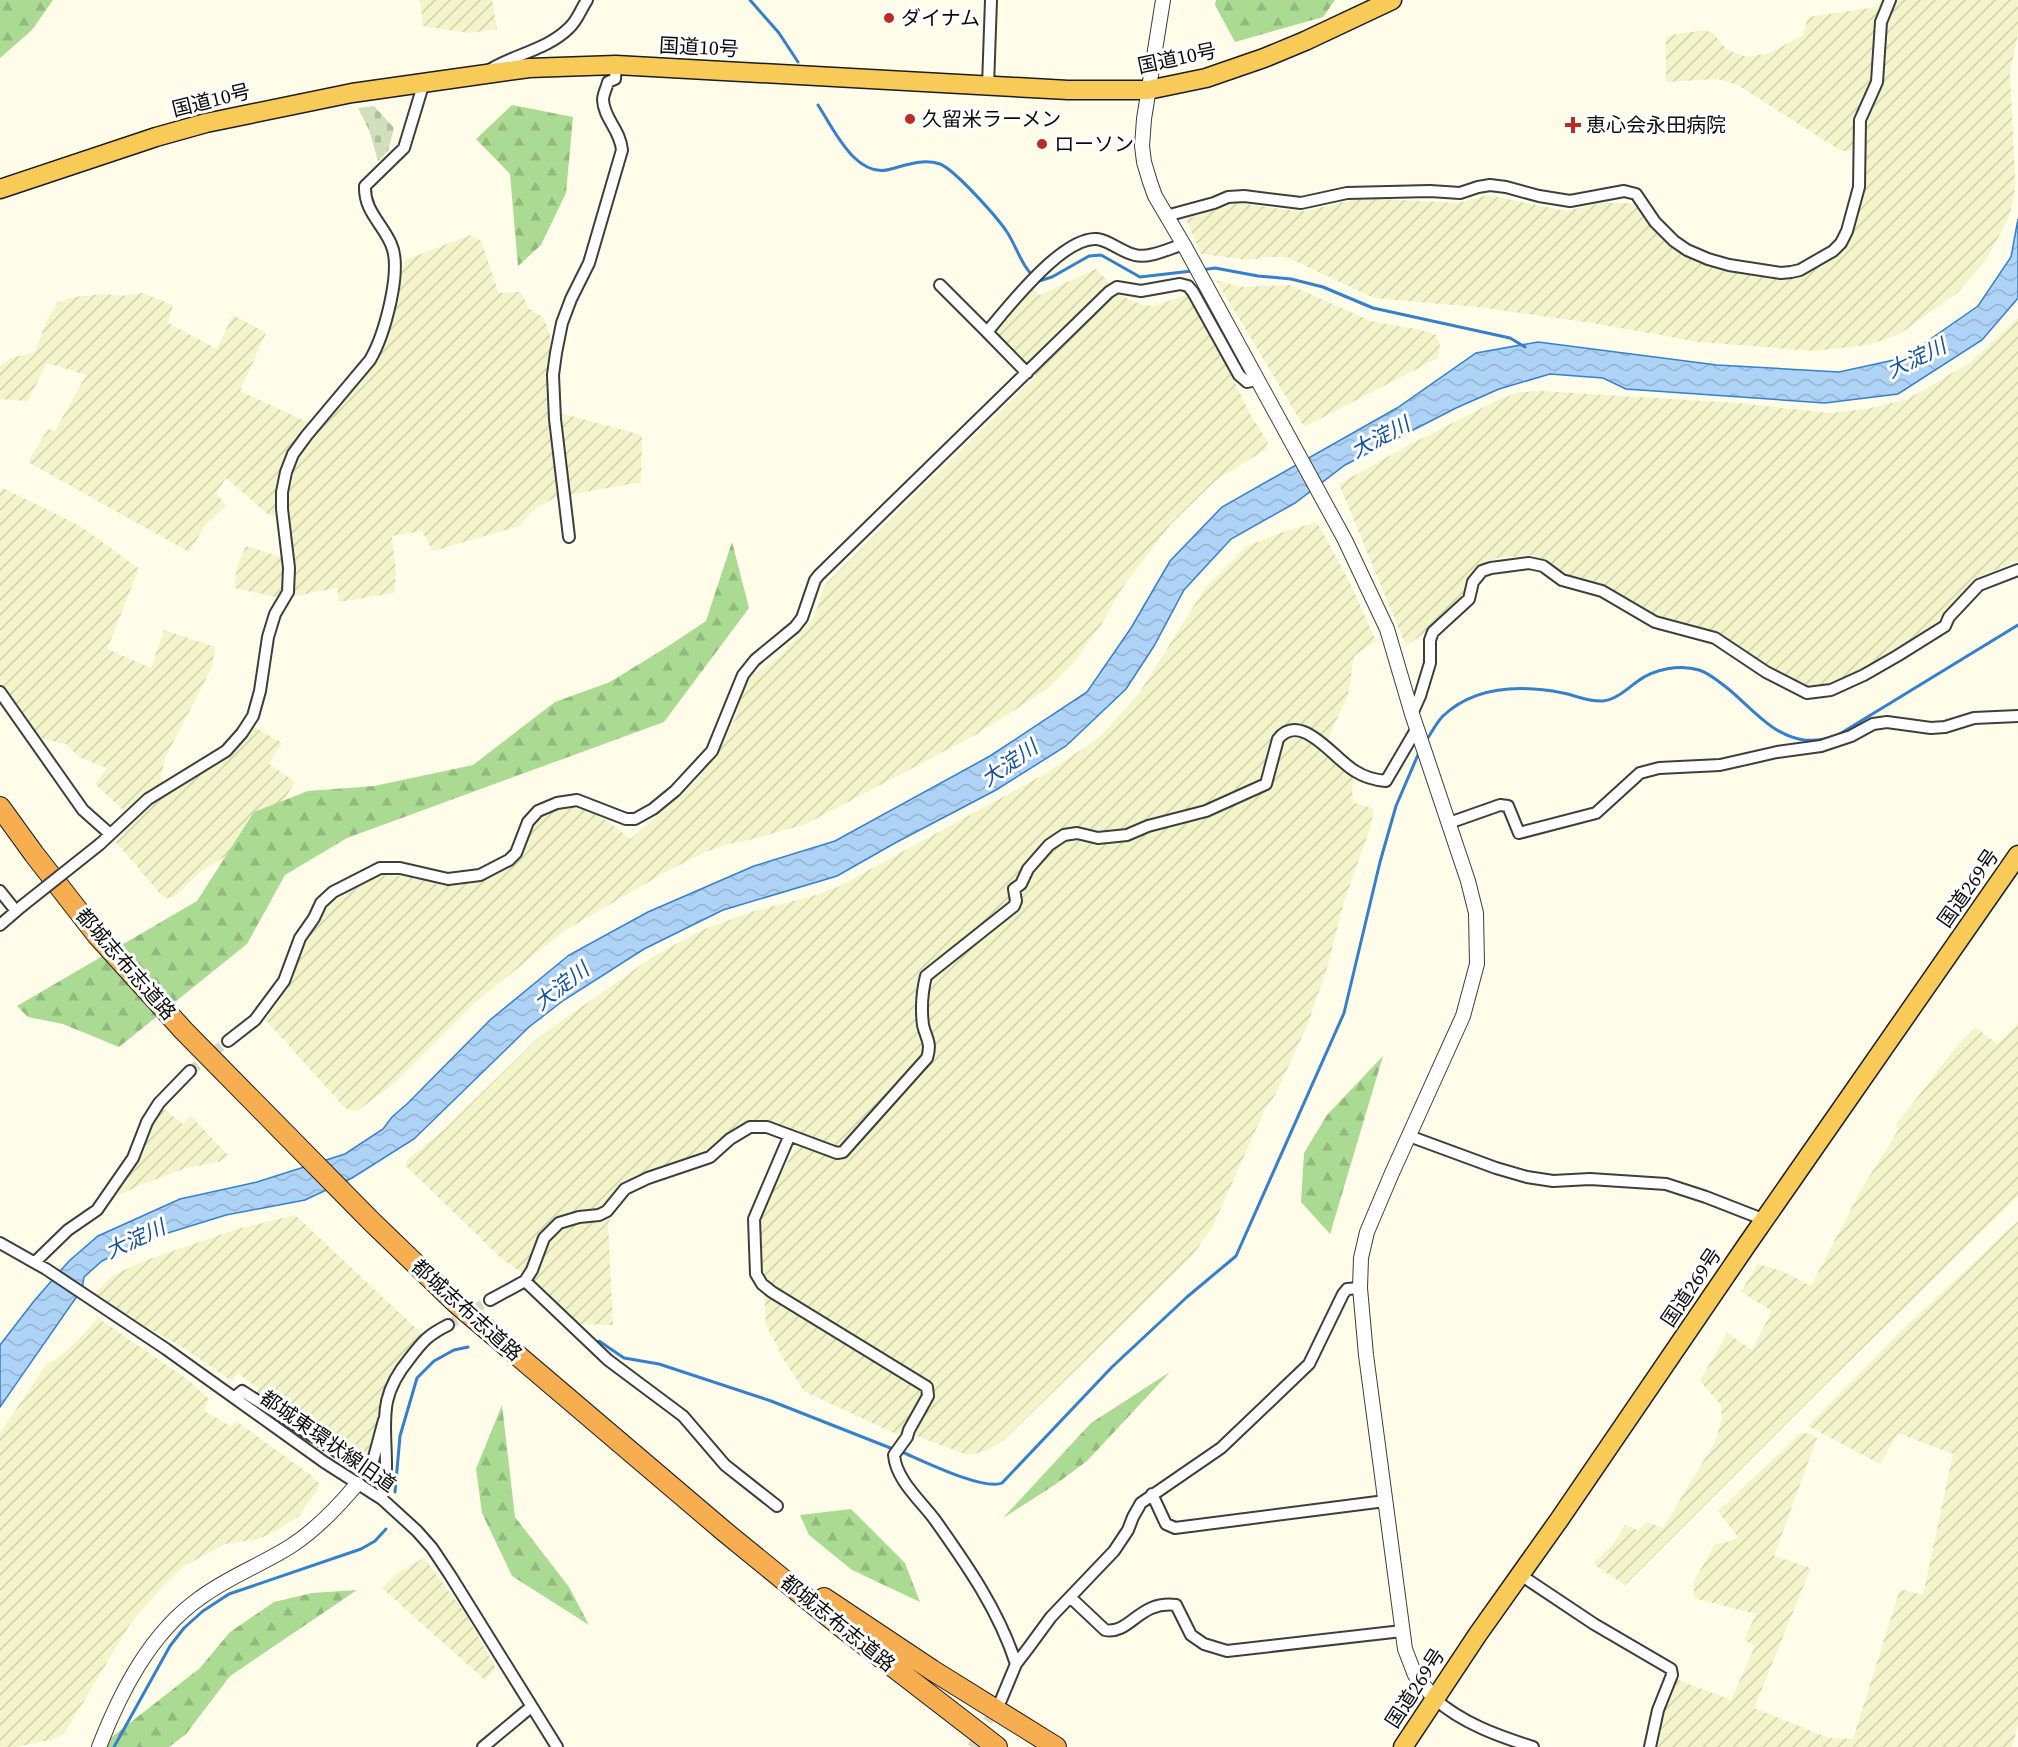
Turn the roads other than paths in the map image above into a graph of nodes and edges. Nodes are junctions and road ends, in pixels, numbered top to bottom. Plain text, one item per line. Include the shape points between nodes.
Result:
1 (587, 0) edge
2 (992, 0) edge
3 (1163, 0) edge
4 (1392, 0) edge
5 (1890, 0) edge
6 (616, 65) junction
7 (484, 73) junction
8 (424, 82) junction
9 (988, 86) junction
10 (1148, 90) junction
11 (0, 189) edge
12 (1166, 216) junction
13 (1184, 246) junction
14 (940, 285) dead end
15 (987, 332) junction
16 (1027, 372) junction
17 (1257, 380) junction
18 (568, 537) dead end
19 (2018, 570) edge
20 (0, 692) edge
21 (1412, 714) junction
22 (2018, 716) edge
23 (1419, 733) junction
24 (0, 800) edge
25 (0, 807) edge
26 (0, 814) edge
27 (1449, 823) junction
28 (110, 834) junction
29 (34, 854) junction
30 (2018, 855) edge
31 (0, 891) edge
32 (19, 909) junction
33 (0, 925) edge
34 (228, 1041) tunnel mouth
35 (190, 1071) tunnel mouth
36 (1408, 1136) junction
37 (789, 1137) junction
38 (1765, 1220) junction
39 (0, 1243) edge
40 (35, 1262) junction
41 (525, 1281) junction
42 (1360, 1288) junction
43 (490, 1300) tunnel mouth
44 (448, 1325) tunnel mouth
45 (235, 1397) junction
46 (384, 1420) junction
47 (357, 1484) junction
48 (1152, 1494) junction
49 (382, 1499) junction
50 (1385, 1501) junction
51 (777, 1506) dead end
52 (725, 1532) junction
53 (1519, 1574) junction
54 (1070, 1597) junction
55 (1402, 1631) junction
56 (1016, 1664) junction
57 (1435, 1699) junction
58 (1001, 1700) tunnel mouth
59 (531, 1707) junction
60 (99, 1747) edge
61 (483, 1747) edge
62 (556, 1747) edge
63 (975, 1747) edge
64 (997, 1747) edge
65 (1056, 1747) edge
66 (1403, 1747) edge
67 (1533, 1747) edge
68 (1650, 1747) edge

1 - 7 street via 571,27 550,43
2 - 9 street
3 - 10 street
4 - 10 highway, 国道10号 via 1264,58 1206,78
5 - 12 street via 1881,22 1877,82 1860,120 1861,176 1847,231 1833,251 1800,270 1781,273 1729,265 1687,250 1654,222 1636,194 1624,191 1570,201 1490,185 1460,193 1347,192 1301,203 1244,196 1228,197
6 - 7 highway, 国道10号 via 565,65
6 - 9 highway, 国道10号
6 - 18 street via 615,79 609,82 603,99 605,111 621,138 622,150 589,263 562,323 553,375
7 - 8 highway, 国道10号
8 - 11 highway, 国道10号 via 206,123
8 - 28 street via 404,148 365,186 369,210 394,254 395,274 378,347 293,454 286,472 282,509 288,592 268,637 253,716 226,752 148,799
9 - 10 highway, 国道10号
10 - 12 street via 1144,162
12 - 13 street
13 - 15 street via 1142,256 1104,241 1082,241 1043,268
13 - 17 street
14 - 15 street
15 - 16 street
16 - 17 street via 1117,287 1141,291 1180,284 1193,291 1239,375 1247,382
16 - 34 street via 819,575 802,618 748,668 712,752 675,791 635,819 577,800 538,811 528,822 516,853 480,875 448,879 400,868 380,868 333,892 321,903 300,938 284,981 255,1020
17 - 21 street via 1345,540 1387,629
19 - 21 street via 1978,585 1945,626 1897,656 1831,690 1807,693 1714,638 1655,622 1602,591 1562,580 1544,566 1529,563 1491,568 1482,571 1473,582 1469,599 1433,632 1430,663
20 - 28 street via 83,810
21 - 23 street
22 - 27 street via 1974,718 1931,728 1887,722 1821,746 1720,765 1659,768 1640,773 1596,813 1520,833 1508,806
23 - 27 street
23 - 37 street via 1386,781 1356,772 1312,736 1291,730 1278,739 1266,784 1206,811 1127,835 1064,835 1049,845 1028,869 1014,889 1014,906 926,976 922,1008 930,1048 927,1058 854,1142 837,1153
24 - 29 highway
25 - 29 highway, 都城志布志道路
26 - 29 highway
27 - 36 street via 1476,913 1477,964 1463,1016
28 - 32 street, bridge
29 - 52 highway, 都城志布志道路 via 97,934 184,1031 370,1221 456,1303
30 - 38 highway, 国道269号
31 - 32 street
32 - 33 street
35 - 40 street via 159,1103 133,1158 97,1210 68,1230
36 - 38 street via 1527,1177 1666,1184
36 - 42 street via 1367,1232
37 - 41 street via 767,1127 750,1127 710,1157 625,1190 608,1212 559,1223 544,1238
37 - 56 street via 754,1219 756,1274 772,1292 927,1387 928,1396 908,1437 894,1455 895,1464 984,1593 1008,1637
38 - 53 highway, 国道269号
39 - 40 street, 都城東環状線旧道
40 - 45 street, 都城東環状線旧道
41 - 43 street
41 - 51 street via 609,1360 683,1416 725,1465
42 - 48 street via 1347,1289 1342,1294 1309,1364 1221,1448
42 - 50 street
44 - 46 street via 428,1335 397,1373 385,1405
45 - 46 street via 242,1391 358,1465 373,1461
45 - 47 street, 都城東環状線旧道
46 - 49 street via 386,1469
47 - 49 street, 都城東環状線旧道
47 - 60 street via 315,1529 290,1547 220,1584 169,1625 140,1664
48 - 50 street via 1166,1524 1175,1528
48 - 54 street via 1141,1503 1114,1551
49 - 59 street, 都城東環状線旧道 via 432,1548
50 - 55 street
52 - 63 highway
52 - 64 highway, 都城志布志道路
52 - 65 highway
53 - 57 highway, 国道269号
53 - 68 street via 1671,1669
54 - 55 street via 1112,1632 1148,1608 1176,1605 1191,1635 1227,1652
54 - 56 street
55 - 57 street via 1409,1664
56 - 58 street
57 - 66 highway, 国道269号
57 - 67 street via 1449,1711 1489,1731
59 - 61 street
59 - 62 street, 都城東環状線旧道

